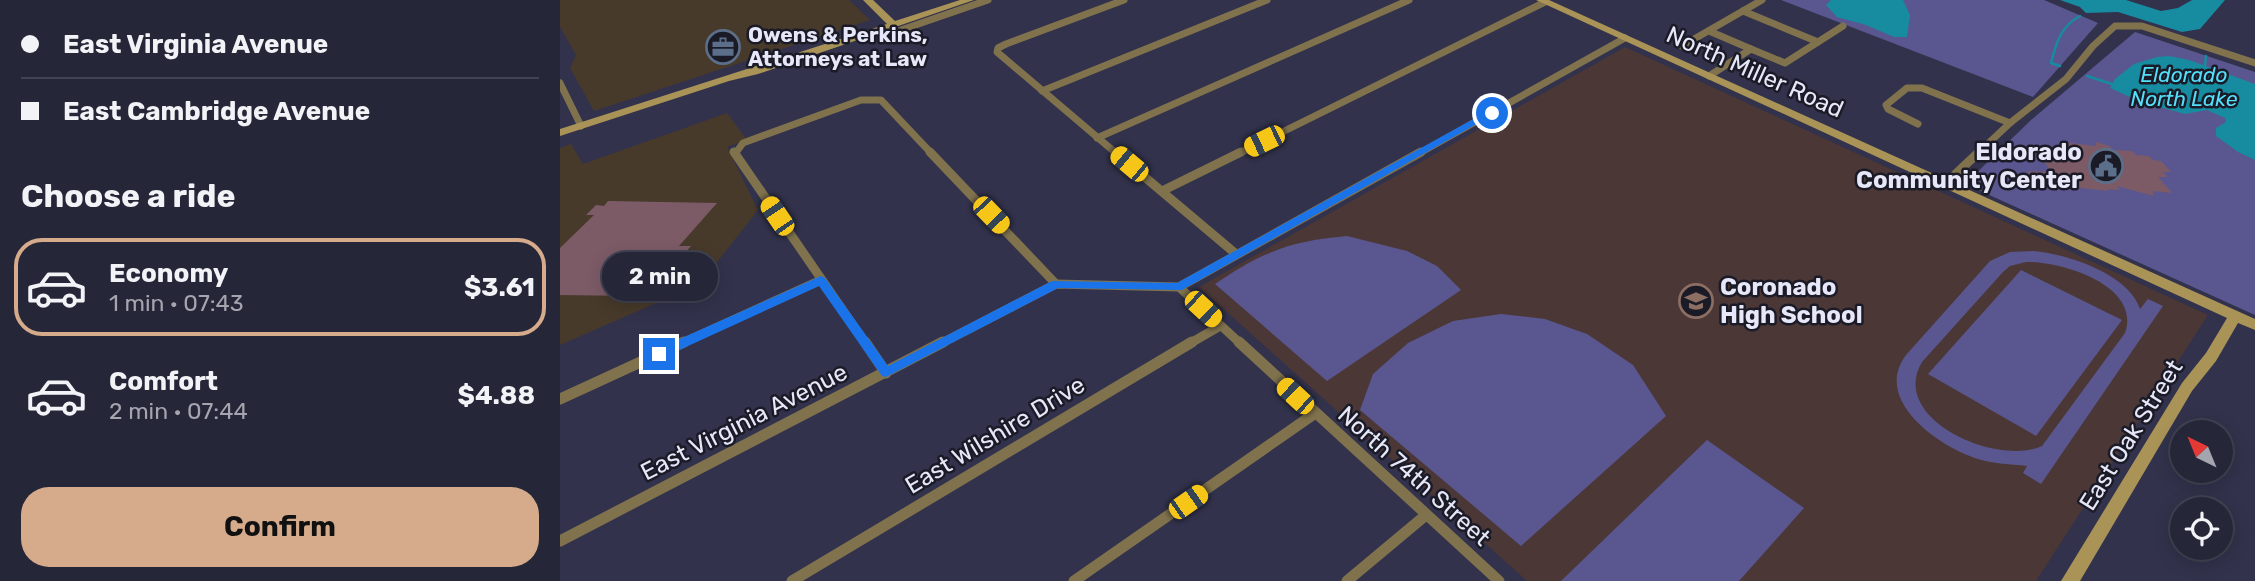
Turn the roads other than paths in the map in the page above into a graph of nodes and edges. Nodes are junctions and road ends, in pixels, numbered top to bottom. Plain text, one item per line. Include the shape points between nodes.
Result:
1 (868, 0) edge
2 (988, 0) edge
3 (1124, 0) edge
4 (1267, 0) edge
5 (1409, 0) edge
6 (1762, 0) edge
7 (1543, 1) edge
8 (960, 3) edge
9 (1743, 11) junction
10 (894, 25) junction
11 (1843, 26) dead end
12 (1709, 31) junction
13 (1625, 38) junction
14 (1818, 42) junction
15 (1682, 46) dead end
16 (1751, 48) junction
17 (2255, 63) edge
18 (1709, 76) junction
19 (560, 83) edge
20 (1042, 91) junction
21 (2010, 123) junction
22 (1918, 124) dead end
23 (581, 126) junction
24 (560, 133) edge
25 (1097, 138) junction
26 (1945, 184) junction
27 (1162, 191) junction
28 (1236, 254) junction
29 (821, 280) junction
30 (1056, 284) junction
31 (1178, 287) junction
32 (2235, 316) junction
33 (2255, 325) edge
34 (1220, 326) junction
35 (886, 373) junction
36 (560, 399) edge
37 (1314, 414) junction
38 (1426, 515) junction
39 (560, 541) edge
40 (792, 581) edge
41 (1074, 581) edge
42 (1347, 581) edge
43 (1499, 581) edge
44 (2070, 581) edge

1 - 10 street
2 - 8 street
3 - 20 street via 998,48 997,52
4 - 20 street
5 - 25 street
6 - 9 street
7 - 13 street, North Miller Road
7 - 27 street
8 - 10 street
9 - 12 street
9 - 14 street
10 - 23 street via 749,66 726,78
11 - 14 street
12 - 15 street
12 - 16 street
13 - 18 street, North Miller Road
13 - 28 street
14 - 16 street via 1785,64
16 - 18 street
17 - 21 street via 2150,28 2115,26 2066,79
18 - 26 street, North Miller Road
19 - 23 street
20 - 25 street
21 - 22 street via 1913,86 1886,105
21 - 26 street
23 - 24 street
25 - 27 street
26 - 32 street, North Miller Road
27 - 28 street
28 - 31 street
29 - 30 street via 734,152 873,98 881,100
29 - 35 street
29 - 36 street
30 - 31 street, East Virginia Avenue
30 - 35 street, East Virginia Avenue
31 - 34 street, North 74th Street
32 - 33 street, North Miller Road
32 - 44 street, East Oak Street
34 - 37 street, North 74th Street
34 - 40 street, East Wilshire Drive
35 - 39 street, East Virginia Avenue
37 - 38 street, North 74th Street
37 - 41 street
38 - 42 street
38 - 43 street, North 74th Street

